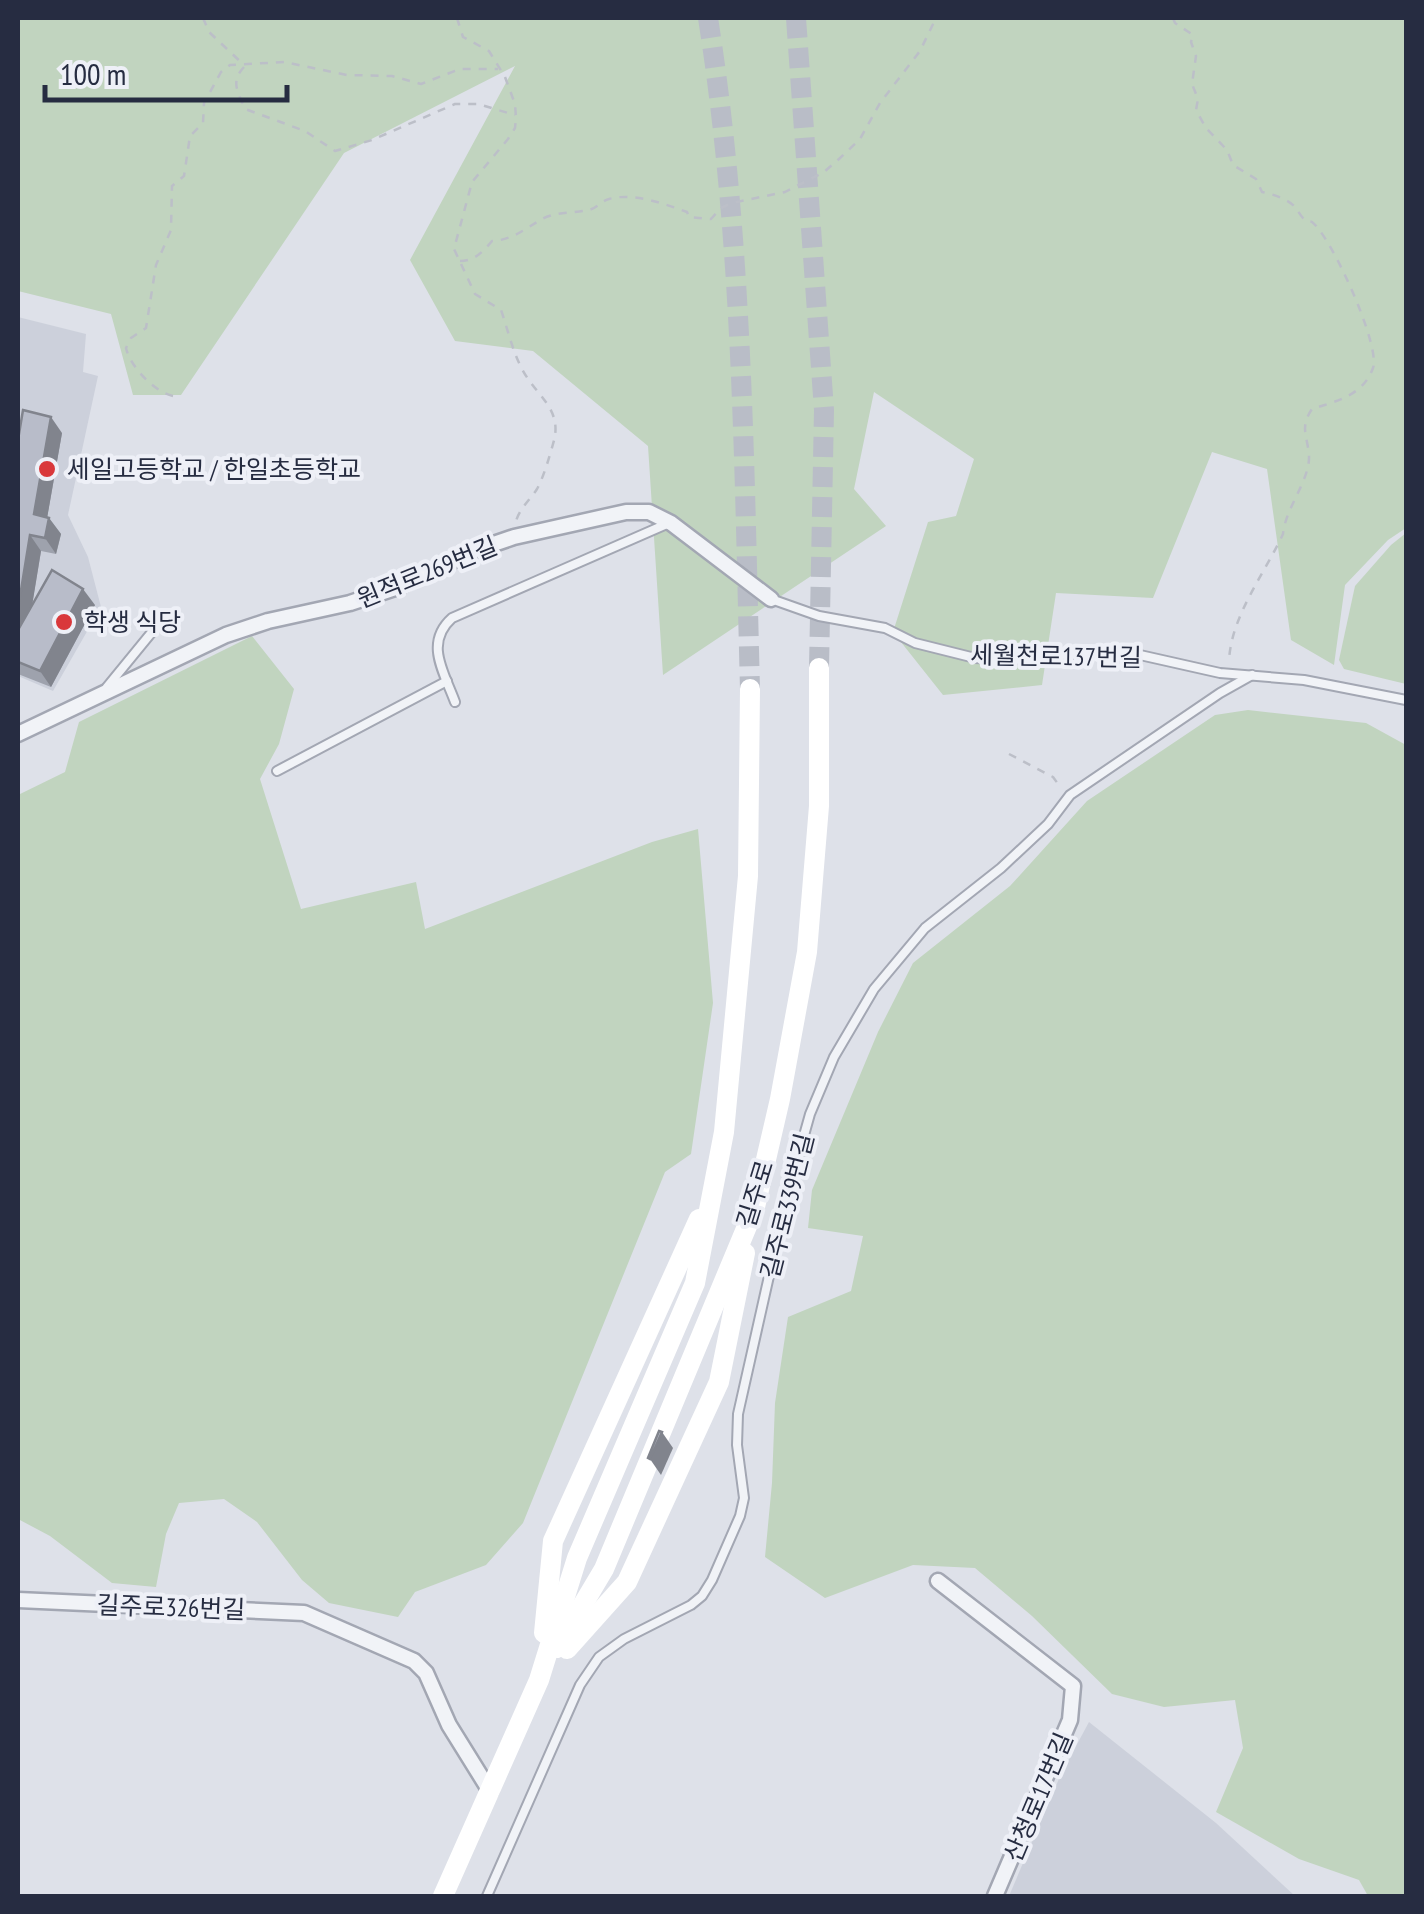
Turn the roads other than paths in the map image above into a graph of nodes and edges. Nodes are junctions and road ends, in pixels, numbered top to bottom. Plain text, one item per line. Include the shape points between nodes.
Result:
1 (671, 523) junction
2 (771, 599) joint
3 (152, 632) dead end
4 (819, 668) tunnel mouth
5 (1252, 675) junction
6 (447, 682) junction
7 (750, 689) tunnel mouth
8 (101, 694) junction
9 (1406, 700) edge
10 (454, 702) dead end
11 (18, 734) edge
12 (277, 772) dead end
13 (755, 1207) junction
14 (938, 1581) dead end
15 (18, 1600) edge
16 (539, 1680) junction
17 (490, 1791) junction
18 (444, 1896) edge
19 (487, 1896) edge
20 (995, 1896) edge

1 - 2 street, 원적로269번길
1 - 6 lane via 452,618 436,640
1 - 8 street, 원적로269번길 via 649,512 626,512 514,537 366,598 226,635
2 - 5 lane, 세월천로137번길 via 975,658 1092,652
3 - 8 lane
4 - 13 main road, 길주로 via 819,806 807,952
5 - 9 lane, 세월천로137번길
5 - 19 lane, 길주로339번길 via 1101,771 925,928 874,989 810,1114 787,1196 738,1414 740,1516 702,1596 624,1638 599,1657 580,1685
6 - 10 lane
6 - 12 lane
7 - 16 main road, 길주로 via 748,876 714,1185 554,1541
8 - 11 street, 원적로269번길
13 - 16 main road, 길주로 via 604,1568
13 - 16 main road via 718,1382 696,1432 627,1582
14 - 20 street, 산청로17번길 via 1073,1686 1070,1720
15 - 17 street, 길주로326번길 via 304,1612 323,1619 414,1661 426,1673
16 - 17 main road, 길주로
17 - 18 main road, 길주로

